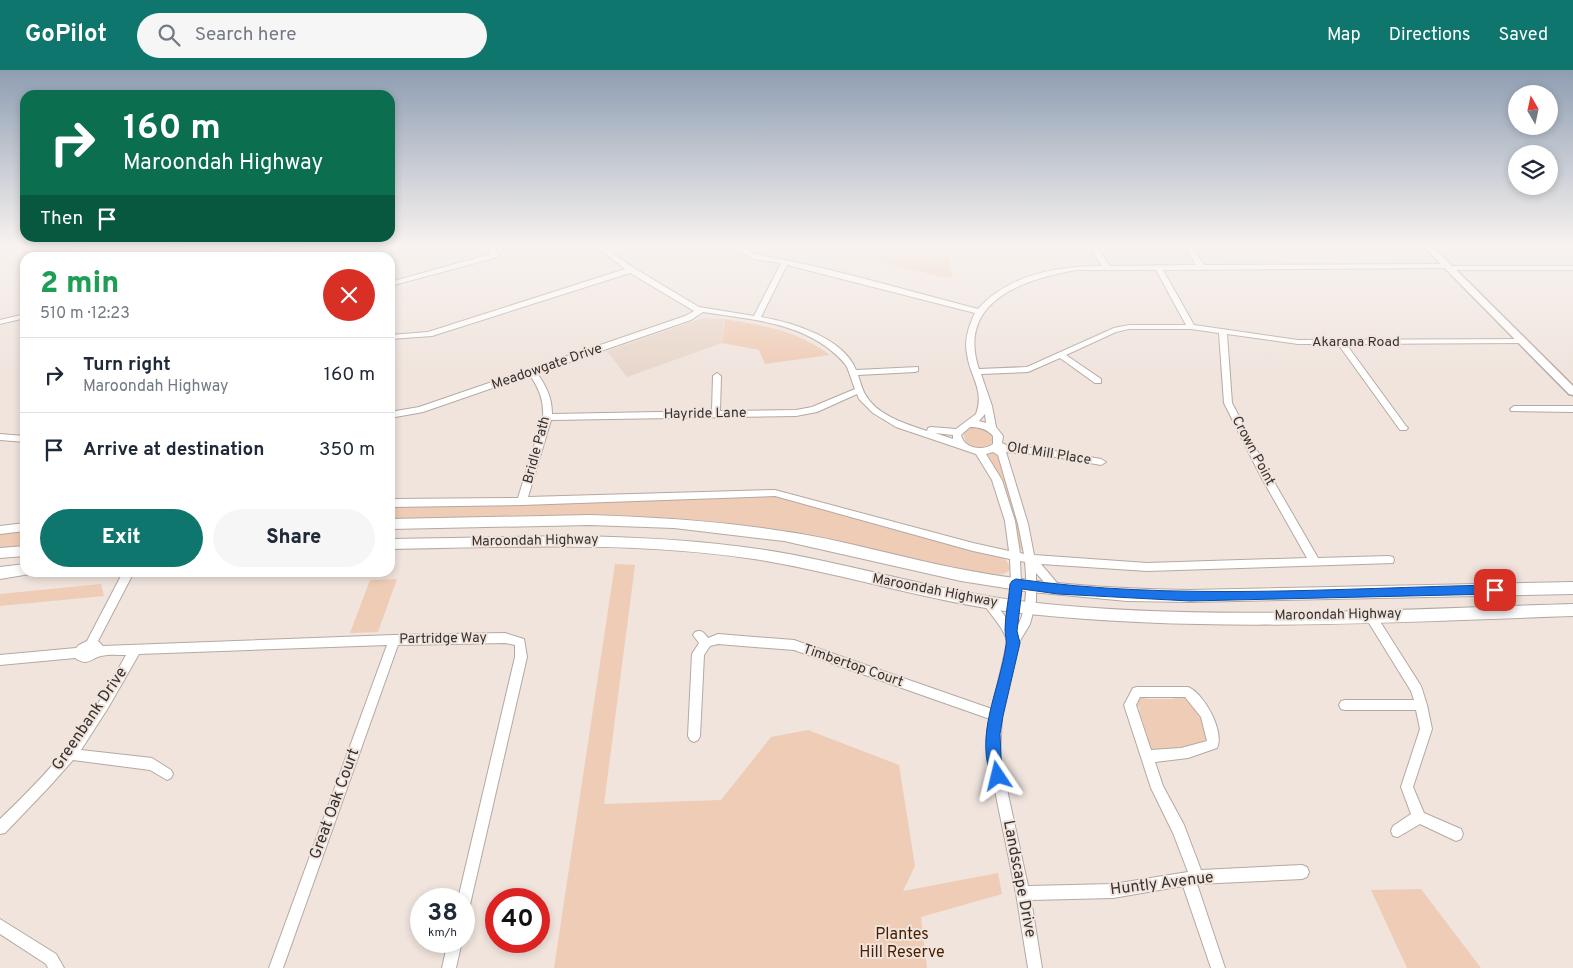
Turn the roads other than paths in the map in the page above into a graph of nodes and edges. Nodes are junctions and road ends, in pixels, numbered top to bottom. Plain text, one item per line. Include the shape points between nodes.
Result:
1 (571, 289) edge
2 (662, 289) edge
3 (772, 289) edge
4 (890, 289) edge
5 (1005, 289) edge
6 (1170, 289) edge
7 (1471, 289) edge
8 (701, 310) junction
9 (980, 312) junction
10 (20, 317) edge
11 (757, 318) junction
12 (0, 322) edge
13 (1191, 327) junction
14 (1224, 332) junction
15 (395, 337) edge
16 (1523, 341) junction
17 (1340, 342) junction
18 (1060, 354) junction
19 (915, 369) dead end
20 (532, 372) junction
21 (976, 372) junction
22 (854, 373) junction
23 (717, 376) dead end
24 (1098, 380) dead end
25 (859, 390) junction
26 (1573, 392) edge
27 (984, 395) junction
28 (1573, 408) edge
29 (1514, 409) dead end
30 (395, 414) edge
31 (716, 414) junction
32 (547, 417) junction
33 (969, 424) junction
34 (1403, 428) dead end
35 (913, 429) junction
36 (992, 430) junction
37 (958, 432) junction
38 (0, 437) edge
39 (20, 439) edge
40 (962, 445) junction
41 (995, 446) junction
42 (979, 451) junction
43 (1101, 462) dead end
44 (522, 501) junction
45 (395, 503) edge
46 (443, 523) junction
47 (395, 524) edge
48 (20, 528) edge
49 (0, 530) edge
50 (436, 543) junction
51 (395, 544) edge
52 (20, 551) edge
53 (0, 553) edge
54 (1015, 556) junction
55 (1030, 559) junction
56 (1389, 560) dead end
57 (1314, 561) junction
58 (20, 571) edge
59 (0, 573) edge
60 (127, 577) edge
61 (1024, 585) junction
62 (1573, 588) edge
63 (1058, 590) junction
64 (988, 602) junction
65 (1015, 606) junction
66 (1030, 608) junction
67 (1573, 610) edge
68 (1370, 615) junction
69 (1012, 637) junction
70 (394, 640) junction
71 (94, 648) junction
72 (135, 650) junction
73 (0, 660) edge
74 (1345, 705) dead end
75 (1421, 705) junction
76 (996, 716) junction
77 (694, 736) dead end
78 (70, 754) junction
79 (1147, 756) junction
80 (167, 774) dead end
81 (1418, 818) junction
82 (0, 828) edge
83 (1398, 832) dead end
84 (1456, 834) dead end
85 (1302, 872) dead end
86 (1192, 878) junction
87 (468, 888) edge
88 (1023, 892) junction
89 (0, 926) edge
90 (452, 953) edge
91 (57, 968) edge
92 (276, 968) edge
93 (449, 968) edge
94 (1035, 968) edge
95 (1218, 968) edge

1 - 15 street via 429,334
2 - 8 street
3 - 11 street
4 - 9 street
5 - 9 street
6 - 13 street
7 - 16 main road
8 - 11 street
8 - 20 street, Meadowgate Drive via 688,318
9 - 21 street via 970,338
10 - 12 street
11 - 22 street via 790,325 820,339 837,351
13 - 14 street, Akarana Road
13 - 18 street, Akarana Road via 1114,330
14 - 17 street, Akarana Road via 1281,341
14 - 57 street, Crown Point via 1228,403
16 - 17 street, Akarana Road
16 - 26 main road
17 - 34 street
18 - 21 street, Akarana Road via 1022,370
18 - 24 street
19 - 22 street
20 - 30 street, Meadowgate Drive via 420,410
20 - 32 street, Bridle Path via 547,394
21 - 27 street
22 - 25 street
23 - 31 street
25 - 31 street, Hayride Lane via 805,412
25 - 35 street via 876,411
27 - 33 street via 981,413
27 - 36 street
28 - 29 street
31 - 32 street, Hayride Lane
32 - 44 street, Bridle Path
33 - 36 street
33 - 37 street
35 - 37 street
35 - 40 street
36 - 41 street via 998,436
37 - 40 street via 957,438
38 - 39 street
40 - 42 street
41 - 42 street
41 - 43 street, Old Mill Place
41 - 55 street via 1002,453 1026,532
42 - 54 street via 997,480 1010,521
44 - 45 street
44 - 54 street via 775,493
46 - 47 highway, Maroondah Highway
46 - 50 highway
46 - 61 highway, Maroondah Highway via 590,520 674,523 784,536 961,575
48 - 49 street
50 - 51 highway, Maroondah Highway
50 - 64 highway, Maroondah Highway via 583,540 675,544 805,563
52 - 53 highway
54 - 55 street
54 - 61 street
55 - 57 street via 1147,567
55 - 61 street
55 - 63 street
56 - 57 street
58 - 59 highway
60 - 71 street
61 - 63 highway, Maroondah Highway
61 - 65 street, Landscape Drive
61 - 66 street, Landscape Drive
62 - 63 highway, Maroondah Highway via 1190,596
64 - 65 highway, Maroondah Highway
64 - 69 street
65 - 66 highway, Maroondah Highway
65 - 69 street, Landscape Drive
66 - 68 highway, Maroondah Highway via 1160,617
66 - 69 street, Landscape Drive via 1019,637
67 - 68 highway, Maroondah Highway
68 - 75 street via 1417,690
69 - 76 street, Landscape Drive
70 - 72 street, Partridge Way
70 - 87 street, Partridge Way via 505,638 520,642 522,648
70 - 92 street, Great Oak Court
71 - 72 street, Partridge Way
71 - 73 street, Partridge Way via 89,657 83,658 79,653
72 - 78 street, Greenbank Drive
74 - 75 street
75 - 81 street via 1426,729 1407,787
76 - 77 street, Timbertop Court via 794,645 703,639 697,658
76 - 88 street, Landscape Drive via 994,757
78 - 80 street via 152,764
78 - 82 street, Greenbank Drive
79 - 79 street via 1130,705 1137,692 1188,692 1198,700 1212,731 1213,744 1191,753
79 - 86 street via 1157,788 1178,830
81 - 83 street
81 - 84 street
85 - 86 street, Huntly Avenue
86 - 88 street, Huntly Avenue via 1113,891
86 - 95 street
88 - 94 street, Landscape Drive
89 - 91 street via 51,959
90 - 93 street

